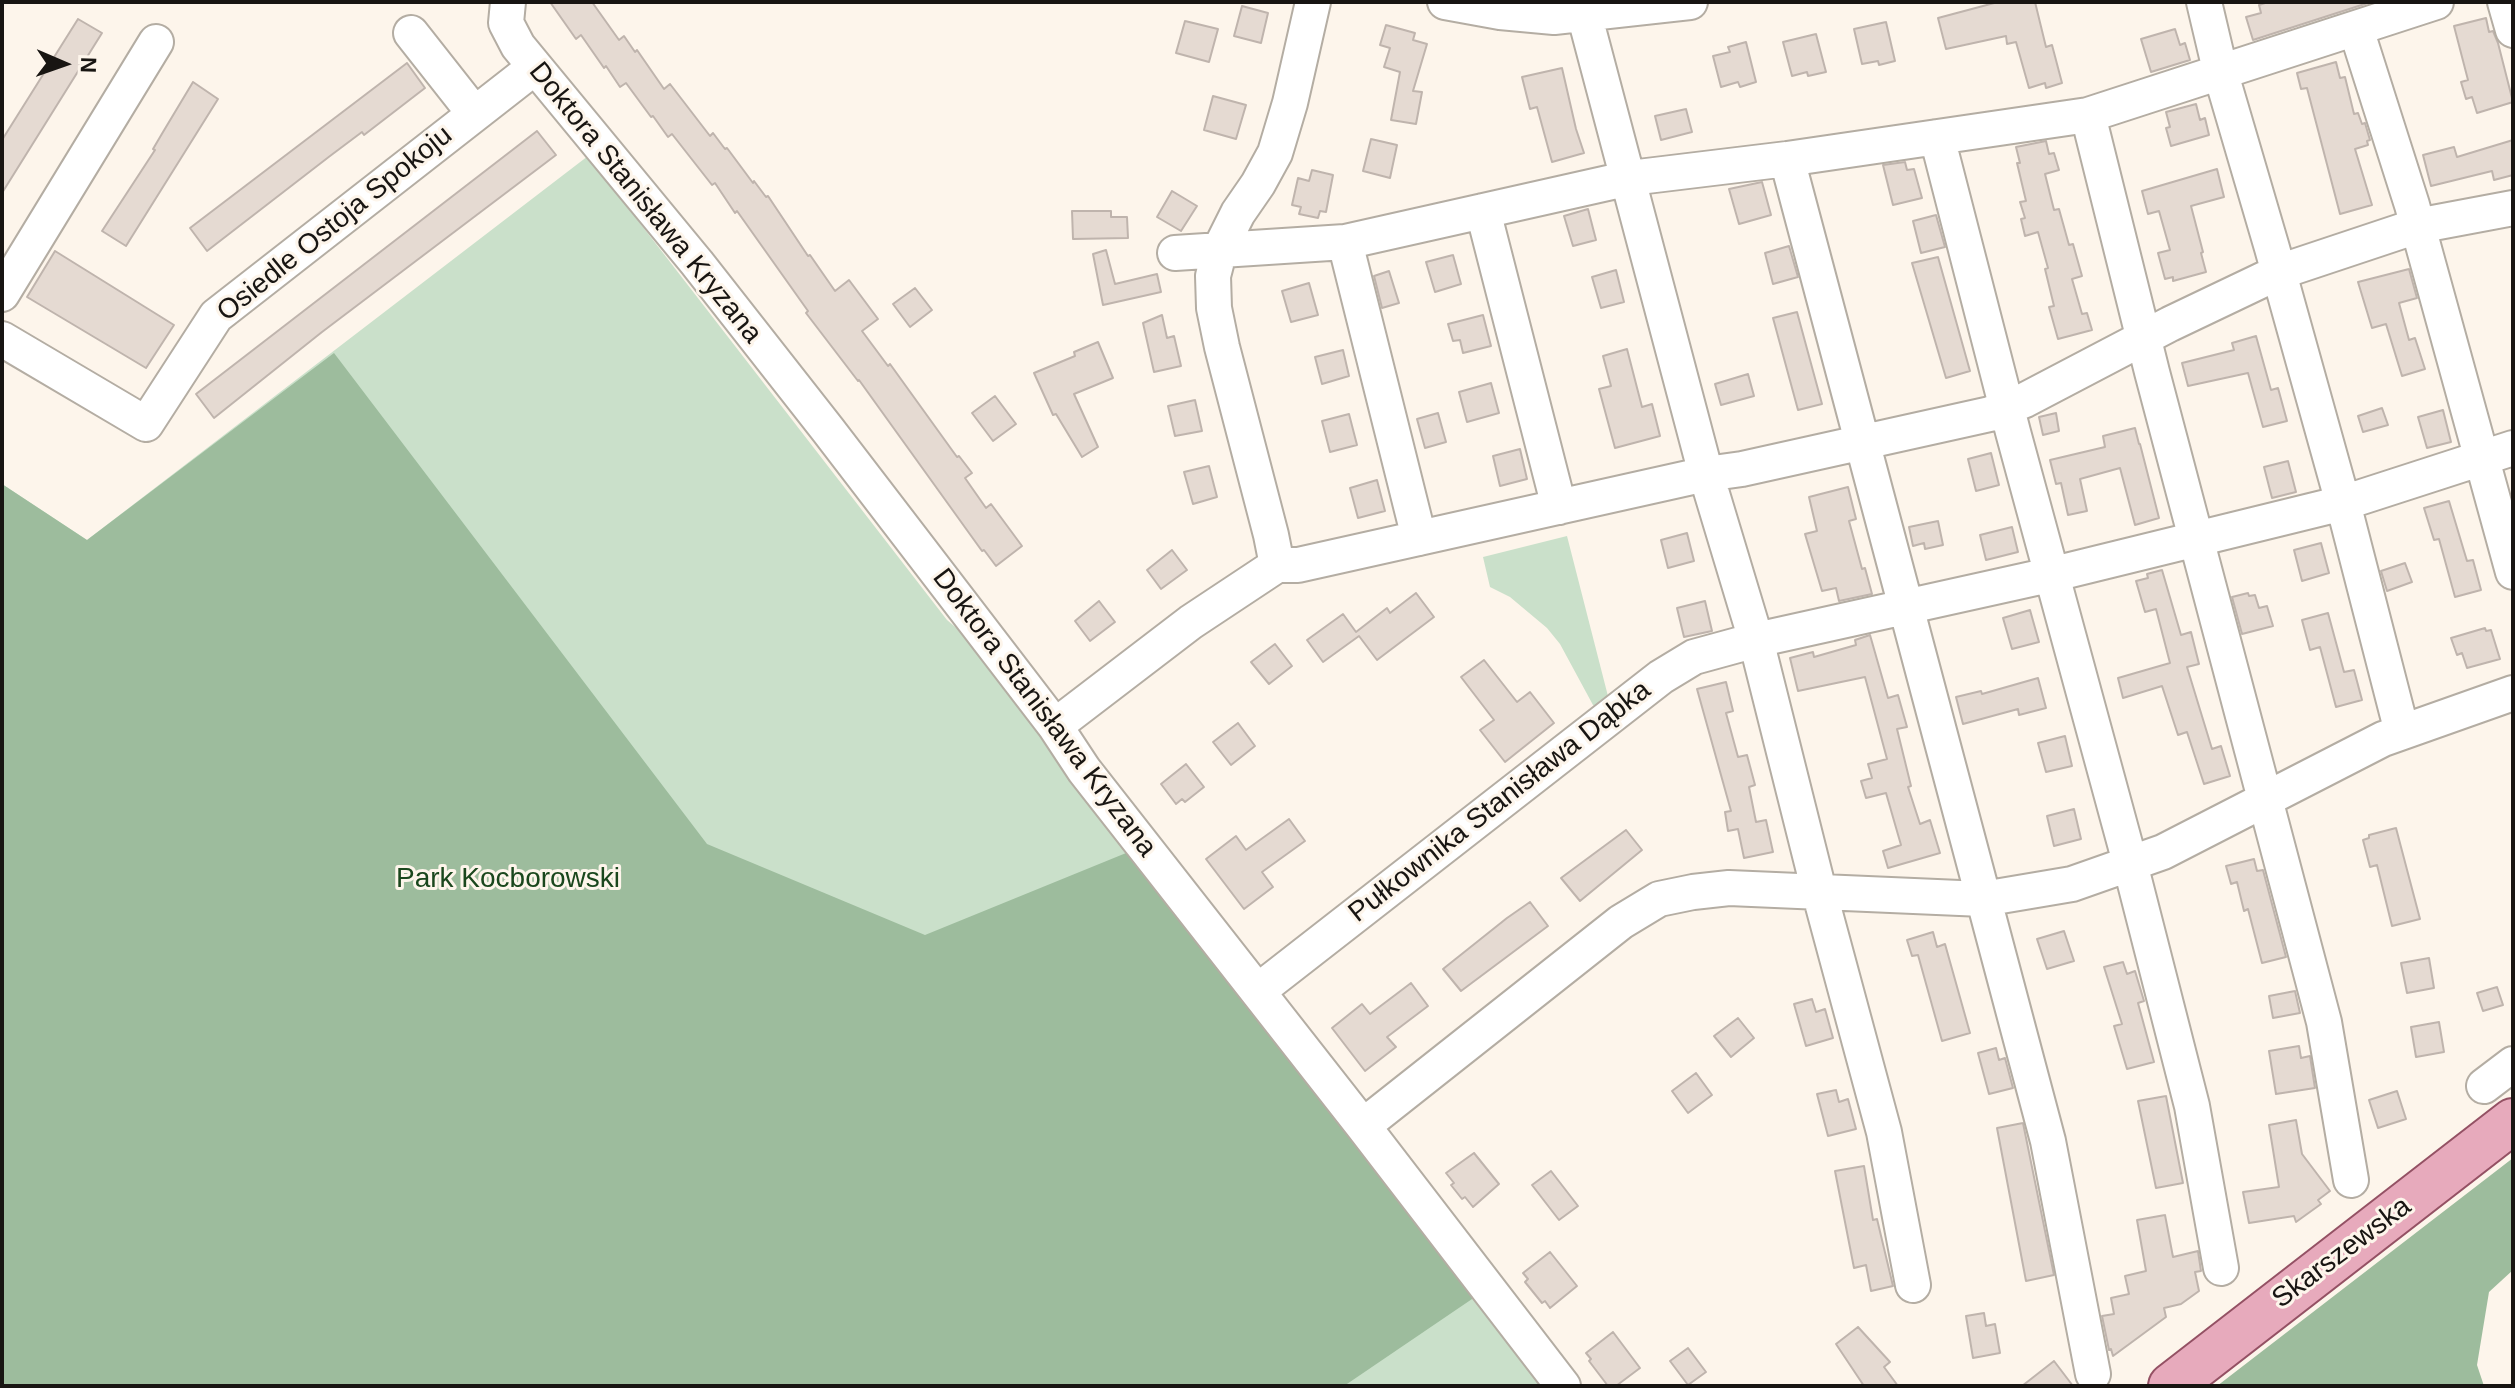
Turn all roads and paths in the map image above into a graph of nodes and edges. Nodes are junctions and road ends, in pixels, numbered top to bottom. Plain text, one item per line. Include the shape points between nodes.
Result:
1 (508, 2) edge
2 (1313, 2) edge
3 (1445, 2) edge
4 (1690, 2) edge
5 (2204, 2) edge
6 (2436, 2) edge
7 (2505, 2) edge
8 (1583, 9) edge
9 (2356, 29) junction
10 (2513, 30) edge
11 (411, 33) dead end
12 (156, 42) dead end
13 (526, 56) junction
14 (2221, 74) junction
15 (474, 113) junction
16 (2088, 115) junction
17 (1937, 137) junction
18 (1787, 159) junction
19 (1630, 178) junction
20 (2513, 208) edge
21 (1483, 211) junction
22 (2417, 226) junction
23 (1345, 242) junction
24 (1220, 249) junction
25 (1175, 253) dead end
26 (2279, 272) junction
27 (2, 294) edge
28 (2144, 337) junction
29 (2, 339) edge
30 (2008, 408) junction
31 (1862, 443) junction
32 (2513, 448) edge
33 (2481, 459) junction
34 (1706, 474) junction
35 (2343, 503) junction
36 (1559, 507) junction
37 (1419, 538) junction
38 (2196, 538) junction
39 (1277, 565) junction
40 (2513, 572) edge
41 (2054, 574) junction
42 (1905, 606) junction
43 (1756, 640) junction
44 (2513, 693) edge
45 (1055, 726) junction
46 (2402, 732) junction
47 (2266, 798) junction
48 (2130, 865) junction
49 (1819, 891) junction
50 (1983, 899) junction
51 (1258, 991) junction
52 (2513, 1064) edge
53 (2484, 1086) dead end
54 (2513, 1121) edge
55 (1363, 1126) junction
56 (2351, 1180) dead end
57 (2221, 1268) dead end
58 (1913, 1285) dead end
59 (2093, 1374) dead end
60 (1563, 1386) edge
61 (2171, 1386) edge

1 - 13 street via 506,23
2 - 24 street via 1275,153
3 - 8 street via 1554,17
4 - 8 street
5 - 14 street
6 - 9 street
7 - 10 street
8 - 19 street
9 - 14 street
9 - 22 street
11 - 15 street
12 - 27 street
13 - 15 street, Osiedle Ostoja Spokoju
13 - 45 street, Doktora Stanisława Kryzana via 697,263
14 - 16 street
14 - 26 street
15 - 29 street, Osiedle Ostoja Spokoju via 216,316 146,424
16 - 17 street
16 - 28 street
17 - 18 street
17 - 30 street
18 - 19 street
18 - 31 street
19 - 21 street
19 - 34 street
20 - 22 street
21 - 23 street
21 - 36 street
22 - 26 street
22 - 33 street
23 - 24 street
23 - 37 street
24 - 25 street
24 - 39 street via 1213,276 1214,308
26 - 28 street
26 - 35 street
28 - 30 street
28 - 38 street
30 - 31 street
30 - 41 street
31 - 34 street
31 - 42 street
32 - 33 street, Pułkownika Stanisława Dąbka
33 - 35 street, Pułkownika Stanisława Dąbka
33 - 40 street
34 - 36 street
34 - 43 street
35 - 38 street, Pułkownika Stanisława Dąbka
35 - 46 street
36 - 37 street
37 - 39 street
38 - 41 street, Pułkownika Stanisława Dąbka
38 - 47 street
39 - 45 street via 1191,622
41 - 42 street, Pułkownika Stanisława Dąbka
41 - 48 street
42 - 43 street, Pułkownika Stanisława Dąbka
42 - 50 street
43 - 49 street
43 - 51 street, Pułkownika Stanisława Dąbka via 1676,666
44 - 46 street
45 - 51 street, Doktora Stanisława Kryzana
46 - 47 street
47 - 48 street
47 - 56 street via 2324,1022
48 - 50 street via 2072,884
48 - 57 street via 2192,1106
49 - 50 street
49 - 55 street via 1729,888 1659,899 1621,922
49 - 58 street via 1884,1132
50 - 59 street via 2048,1141
51 - 55 street, Doktora Stanisława Kryzana
52 - 53 street
54 - 61 main road, Skarszewska
55 - 60 street, Doktora Stanisława Kryzana

